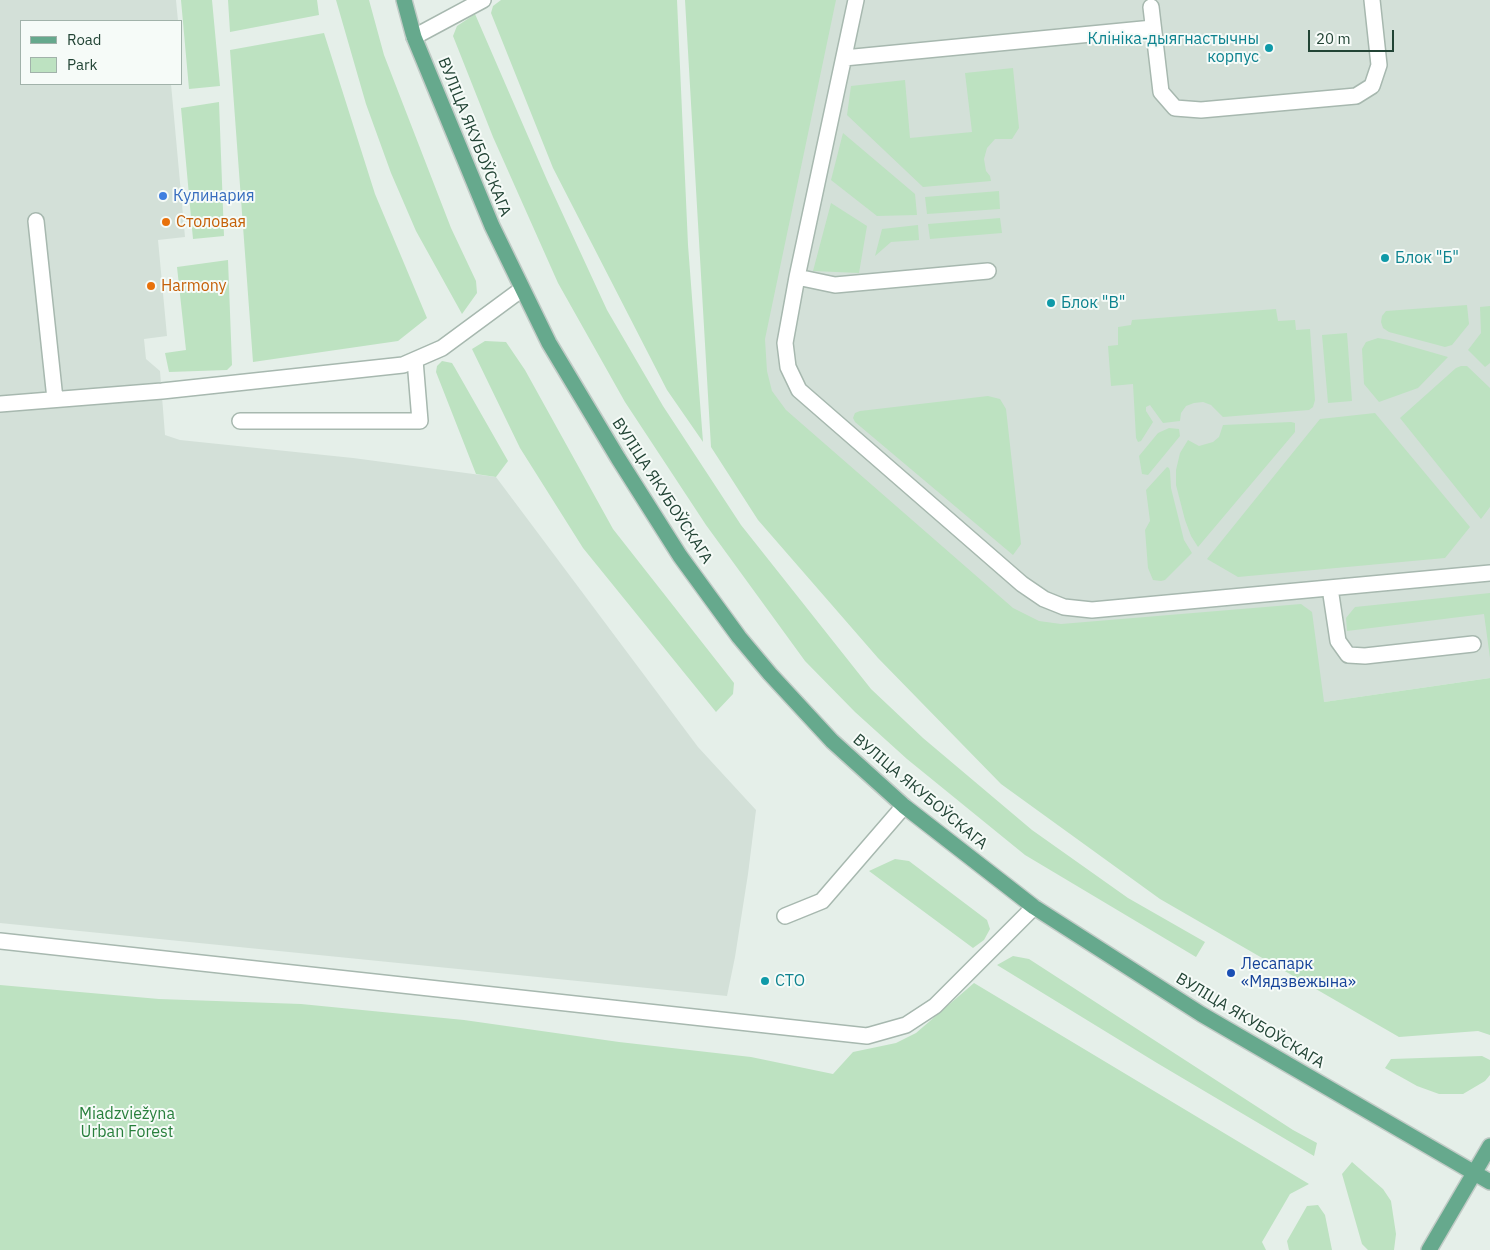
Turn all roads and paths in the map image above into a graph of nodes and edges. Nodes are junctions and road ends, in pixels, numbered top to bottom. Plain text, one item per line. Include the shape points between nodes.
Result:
1 (404, 0) edge
2 (483, 0) edge
3 (856, 0) edge
4 (1372, 0) edge
5 (1151, 7) dead end
6 (1154, 28) junction
7 (414, 37) junction
8 (844, 58) junction
9 (36, 221) dead end
10 (988, 271) dead end
11 (797, 277) junction
12 (522, 289) junction
13 (415, 360) junction
14 (55, 399) junction
15 (0, 404) edge
16 (240, 421) dead end
17 (1490, 573) edge
18 (1330, 588) junction
19 (1473, 644) dead end
20 (904, 806) junction
21 (1034, 907) junction
22 (785, 916) dead end
23 (0, 941) edge
24 (1490, 1146) edge
25 (1474, 1172) junction
26 (1490, 1182) edge
27 (1429, 1250) edge

1 - 7 main road, ВУЛІЦА ЯКУБОЎСКАГА
2 - 7 lane
3 - 8 lane
4 - 6 lane via 1379,65 1372,86 1356,96 1201,110 1175,108 1161,92
5 - 6 lane
6 - 8 lane
7 - 12 main road, ВУЛІЦА ЯКУБОЎСКАГА via 492,226
8 - 11 lane
9 - 14 lane
10 - 11 lane via 835,285
11 - 18 lane via 785,343 788,367 799,390 1022,584 1044,599 1064,607 1092,610
12 - 13 lane via 442,348
12 - 20 main road, ВУЛІЦА ЯКУБОЎСКАГА via 549,343 623,466 680,556 739,636 832,741
13 - 14 lane via 402,365 162,391
13 - 16 lane via 420,421
14 - 15 lane
17 - 18 lane
18 - 19 lane via 1338,642 1348,655
20 - 21 main road, ВУЛІЦА ЯКУБОЎСКАГА
20 - 22 lane via 822,901
21 - 23 lane via 934,1006 906,1025 867,1036
21 - 25 main road, ВУЛІЦА ЯКУБОЎСКАГА via 1201,1014
24 - 25 main road
25 - 26 main road, ВУЛІЦА ЯКУБОЎСКАГА
25 - 27 main road

